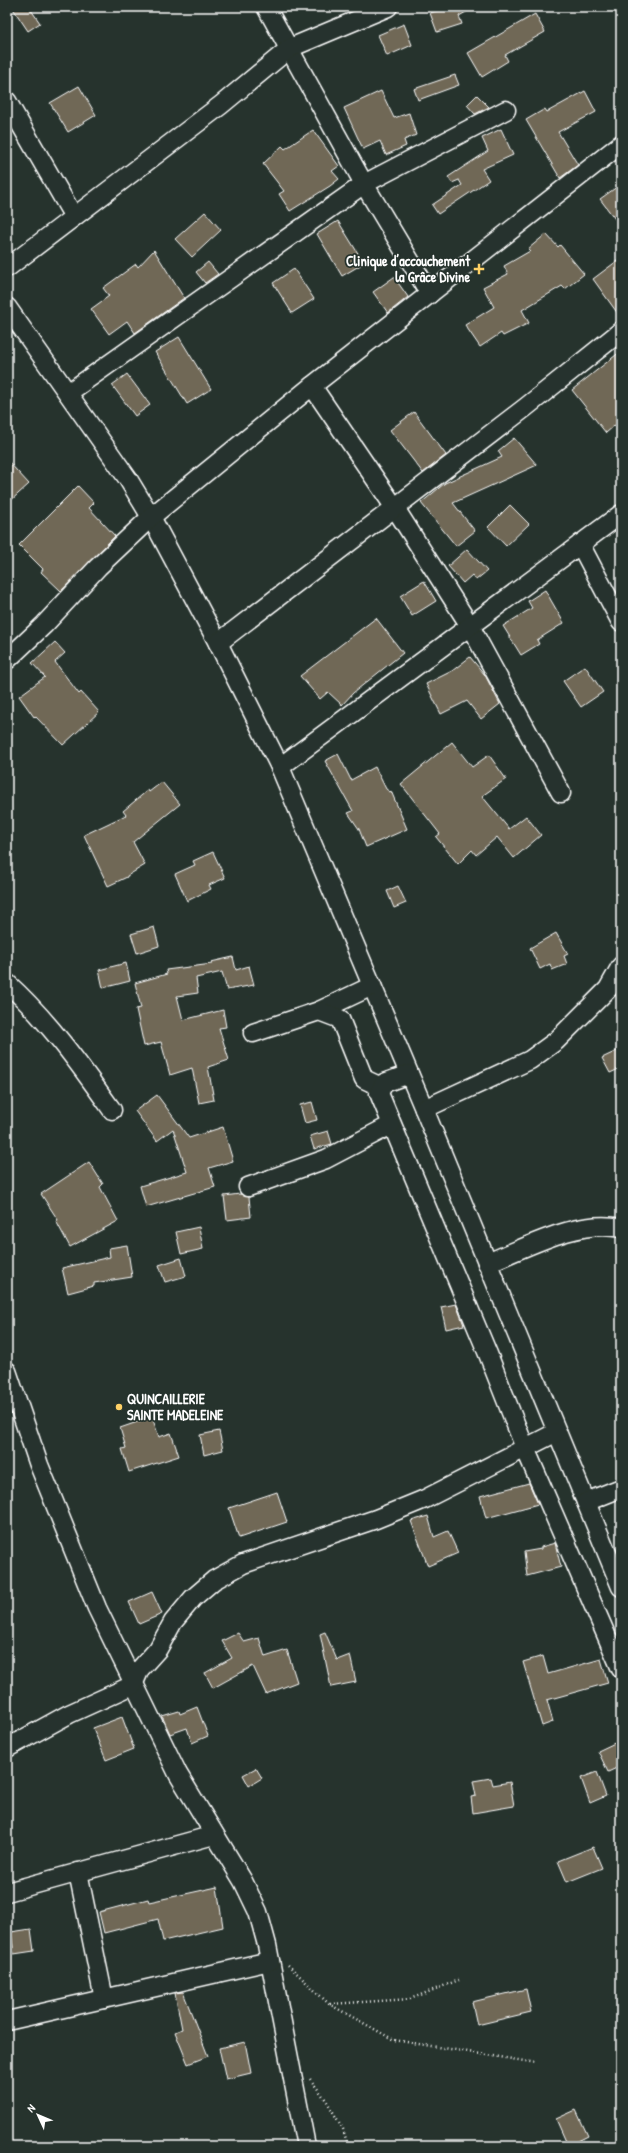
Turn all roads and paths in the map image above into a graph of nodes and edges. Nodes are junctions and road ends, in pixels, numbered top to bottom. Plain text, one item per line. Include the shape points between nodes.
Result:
1 (266, 7) edge
2 (388, 7) edge
3 (290, 48) junction
4 (7, 101) edge
5 (506, 110) dead end
6 (621, 144) edge
7 (364, 184) junction
8 (74, 217) junction
9 (7, 268) edge
10 (430, 294) junction
11 (7, 307) edge
12 (621, 331) edge
13 (312, 386) junction
14 (68, 393) junction
15 (395, 508) junction
16 (621, 514) edge
17 (151, 517) junction
18 (580, 544) junction
19 (621, 622) edge
20 (470, 626) junction
21 (218, 643) junction
22 (7, 660) edge
23 (280, 767) junction
24 (561, 793) dead end
25 (621, 966) edge
26 (7, 983) edge
27 (372, 986) junction
28 (320, 1011) junction
29 (253, 1033) dead end
30 (409, 1074) junction
31 (381, 1087) junction
32 (424, 1108) junction
33 (112, 1110) dead end
34 (391, 1125) junction
35 (248, 1187) dead end
36 (621, 1228) edge
37 (487, 1263) junction
38 (7, 1371) edge
39 (558, 1432) junction
40 (525, 1448) junction
41 (621, 1488) edge
42 (586, 1502) junction
43 (621, 1587) edge
44 (621, 1669) edge
45 (133, 1684) junction
46 (7, 1748) edge
47 (214, 1835) junction
48 (78, 1872) junction
49 (7, 1892) edge
50 (268, 1953) junction
51 (459, 1980) dead end
52 (104, 1999) junction
53 (329, 2004) junction
54 (7, 2021) edge
55 (536, 2063) dead end
56 (306, 2146) edge

1 - 3 street
2 - 3 street
3 - 7 street
3 - 8 street via 221,105
4 - 8 street
5 - 7 street
6 - 10 street
7 - 10 street
7 - 14 street
8 - 9 street
10 - 13 street
11 - 14 street
12 - 15 street
13 - 15 street
13 - 17 street
14 - 17 street via 128,479
15 - 20 street
15 - 21 street
16 - 18 street
17 - 21 street
17 - 22 street
18 - 19 street
18 - 20 street
20 - 23 street
20 - 24 street
21 - 23 street
23 - 27 street
25 - 32 street via 608,989 556,1041 530,1060
26 - 33 street via 28,1001 77,1060
27 - 28 street
27 - 30 street
28 - 29 street
28 - 31 street via 340,1019 364,1079
30 - 31 street via 384,1083
30 - 32 street
31 - 34 street via 379,1093
32 - 37 street
34 - 35 street via 326,1159
34 - 40 street
36 - 37 street via 596,1225
37 - 39 street
38 - 45 street via 39,1465 97,1608
39 - 40 street
39 - 42 street
40 - 44 street
40 - 45 street via 425,1500 243,1564 214,1580 193,1598 174,1622 158,1649 140,1668
41 - 42 street
42 - 43 street
45 - 46 street via 69,1714
45 - 47 street via 178,1774
47 - 48 street
47 - 50 street via 258,1912
48 - 49 street
48 - 52 street
50 - 52 street
50 - 53 path
50 - 56 street
51 - 53 path via 410,1999
52 - 54 street
53 - 55 path via 394,2040

